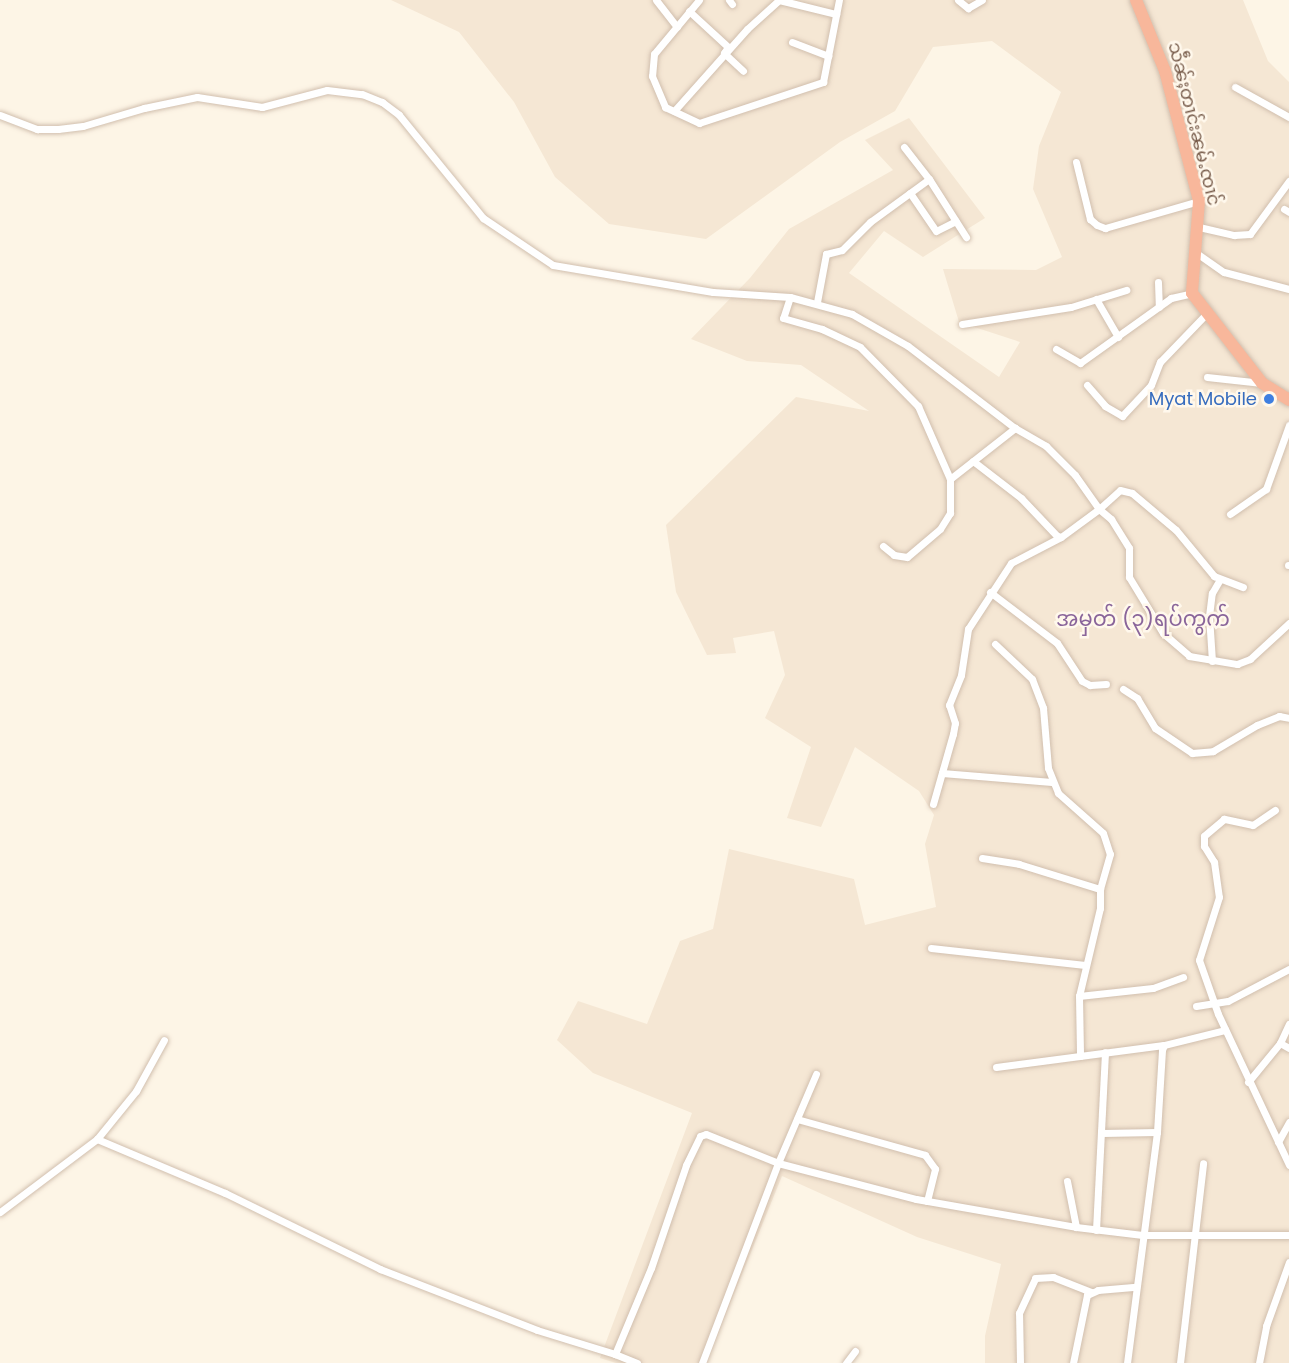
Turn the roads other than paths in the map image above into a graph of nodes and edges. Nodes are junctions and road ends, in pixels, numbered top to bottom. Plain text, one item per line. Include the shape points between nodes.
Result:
1 (656, 0) edge
2 (699, 0) edge
3 (839, 0) edge
4 (958, 0) edge
5 (982, 0) edge
6 (1136, 0) edge
7 (689, 11) junction
8 (836, 14) junction
9 (677, 27) junction
10 (792, 42) dead end
11 (727, 55) junction
12 (828, 56) junction
13 (743, 71) dead end
14 (1235, 87) dead end
15 (674, 111) junction
16 (0, 115) edge
17 (1289, 117) edge
18 (904, 147) dead end
19 (1076, 162) dead end
20 (929, 179) junction
21 (1289, 181) edge
22 (910, 193) junction
23 (1199, 201) junction
24 (956, 220) junction
25 (1199, 227) junction
26 (966, 237) dead end
27 (1195, 252) junction
28 (1158, 282) dead end
29 (1289, 289) edge
30 (1126, 290) dead end
31 (1192, 293) junction
32 (790, 297) junction
33 (1096, 299) junction
34 (817, 302) junction
35 (1159, 307) junction
36 (1205, 315) junction
37 (962, 324) dead end
38 (1118, 337) junction
39 (1056, 350) dead end
40 (1208, 377) dead end
41 (1262, 383) junction
42 (1087, 385) dead end
43 (1289, 400) edge
44 (1289, 425) edge
45 (1015, 428) junction
46 (973, 461) junction
47 (951, 479) junction
48 (1099, 510) junction
49 (1230, 514) dead end
50 (1061, 537) junction
51 (883, 546) dead end
52 (1220, 579) junction
53 (1243, 587) dead end
54 (990, 592) junction
55 (1289, 622) edge
56 (995, 644) dead end
57 (1212, 661) junction
58 (1106, 684) dead end
59 (1123, 689) dead end
60 (1289, 718) edge
61 (942, 773) junction
62 (1052, 782) junction
63 (933, 804) dead end
64 (1275, 810) dead end
65 (982, 858) dead end
66 (1100, 889) junction
67 (931, 948) dead end
68 (1085, 965) junction
69 (1289, 969) edge
70 (1183, 977) dead end
71 (1078, 996) junction
72 (1213, 1002) junction
73 (1196, 1006) dead end
74 (1289, 1024) edge
75 (1225, 1030) junction
76 (164, 1040) dead end
77 (1280, 1043) junction
78 (1164, 1045) junction
79 (1289, 1048) edge
80 (1105, 1053) junction
81 (1080, 1056) junction
82 (996, 1067) dead end
83 (816, 1074) dead end
84 (1248, 1082) junction
85 (797, 1119) junction
86 (1289, 1122) edge
87 (1157, 1132) junction
88 (1102, 1133) junction
89 (97, 1140) junction
90 (1278, 1142) junction
91 (778, 1163) junction
92 (1203, 1163) dead end
93 (1289, 1165) edge
94 (1067, 1181) dead end
95 (927, 1201) junction
96 (0, 1212) edge
97 (1076, 1227) junction
98 (1096, 1230) junction
99 (1143, 1235) junction
100 (1196, 1235) junction
101 (1289, 1235) edge
102 (1289, 1262) edge
103 (1136, 1287) junction
104 (1091, 1292) junction
105 (855, 1351) dead end
106 (615, 1354) junction
107 (637, 1363) edge
108 (702, 1363) edge
109 (846, 1363) edge
110 (1020, 1363) edge
111 (1073, 1363) edge
112 (1127, 1363) edge
113 (1180, 1363) edge
114 (1259, 1363) edge

1 - 9 street
2 - 7 street
3 - 8 street
4 - 5 street via 968,8
6 - 23 highway, သဵၼ်ႈတၢင်းၼမ်ႉၸၢင် via 1166,71
7 - 9 street
7 - 11 street via 728,47 724,53
8 - 11 street via 779,0
8 - 12 street
9 - 15 street via 654,54 652,76 665,107
10 - 12 street
11 - 13 street
11 - 15 street
12 - 15 street via 823,82 699,123
14 - 17 street
16 - 32 street via 37,129 58,129 196,98 262,107 327,90 362,94 399,115 483,218 553,265 713,292
18 - 20 street
19 - 23 street via 1090,219 1105,228
20 - 22 street
20 - 24 street
21 - 25 street via 1250,234 1234,235
22 - 24 street via 936,231
22 - 34 street via 870,222 842,250 826,254
23 - 25 highway, သဵၼ်ႈတၢင်းၼမ်ႉၸၢင်
24 - 26 street
25 - 27 highway, သဵၼ်ႈတၢင်းၼမ်ႉၸၢင်
27 - 29 street via 1224,272
27 - 31 highway, သဵၼ်ႈတၢင်းၼမ်ႉၸၢင်
28 - 35 street
30 - 33 street
31 - 35 street via 1171,298
31 - 36 highway
32 - 34 street
32 - 47 street via 783,318 822,329 860,347 918,406
33 - 37 street
33 - 38 street
34 - 45 street via 852,314 908,346
35 - 38 street
36 - 41 highway
36 - 42 street via 1160,362 1152,385 1122,416 1105,406
38 - 39 street via 1078,363
40 - 41 street
41 - 43 highway
44 - 49 street via 1266,489
45 - 46 street
45 - 48 street via 1046,446 1075,475
46 - 47 street
46 - 50 street via 1021,498
47 - 51 street via 950,513 940,528 907,557 894,555
48 - 50 street
48 - 52 street via 1120,490 1132,493 1176,530
48 - 57 street via 1125,538 1129,577 1163,633 1189,656
50 - 54 street via 1011,563
52 - 53 street
52 - 57 street via 1212,593 1209,616
54 - 58 street via 1056,643 1082,681
54 - 61 street via 964,643 961,675 949,705 955,723
55 - 57 street via 1250,659 1237,664
56 - 62 street via 1032,678 1043,708
59 - 60 street via 1137,698 1155,728 1192,753 1213,751 1279,716
61 - 62 street
61 - 63 street
62 - 66 street via 1058,793 1103,833 1110,855
64 - 72 street via 1253,825 1224,819 1204,836 1219,887 1199,960
65 - 66 street via 1019,864
66 - 68 street via 1100,908
67 - 68 street
68 - 71 street
69 - 72 street via 1228,1001
70 - 71 street via 1153,988
71 - 81 street
72 - 73 street
72 - 75 street
74 - 77 street
75 - 78 street
75 - 84 street
76 - 89 street via 136,1091
77 - 79 street
77 - 84 street
78 - 80 street
78 - 87 street
80 - 81 street
80 - 88 street
81 - 82 street
83 - 85 street
84 - 90 street
85 - 91 street
85 - 95 street via 925,1155 935,1169
86 - 90 street
87 - 88 street
87 - 99 street
88 - 98 street
89 - 96 street
89 - 106 street via 225,1193 380,1269 537,1330
90 - 93 street
91 - 95 street
91 - 106 street via 706,1134 700,1136
91 - 108 street
92 - 100 street
94 - 97 street
95 - 97 street
97 - 98 street
98 - 99 street
99 - 100 street
99 - 103 street
100 - 101 street
100 - 113 street
102 - 114 street via 1266,1326
103 - 104 street
103 - 112 street
104 - 110 street via 1053,1277 1035,1278 1019,1313
104 - 111 street
105 - 109 street
106 - 107 street

